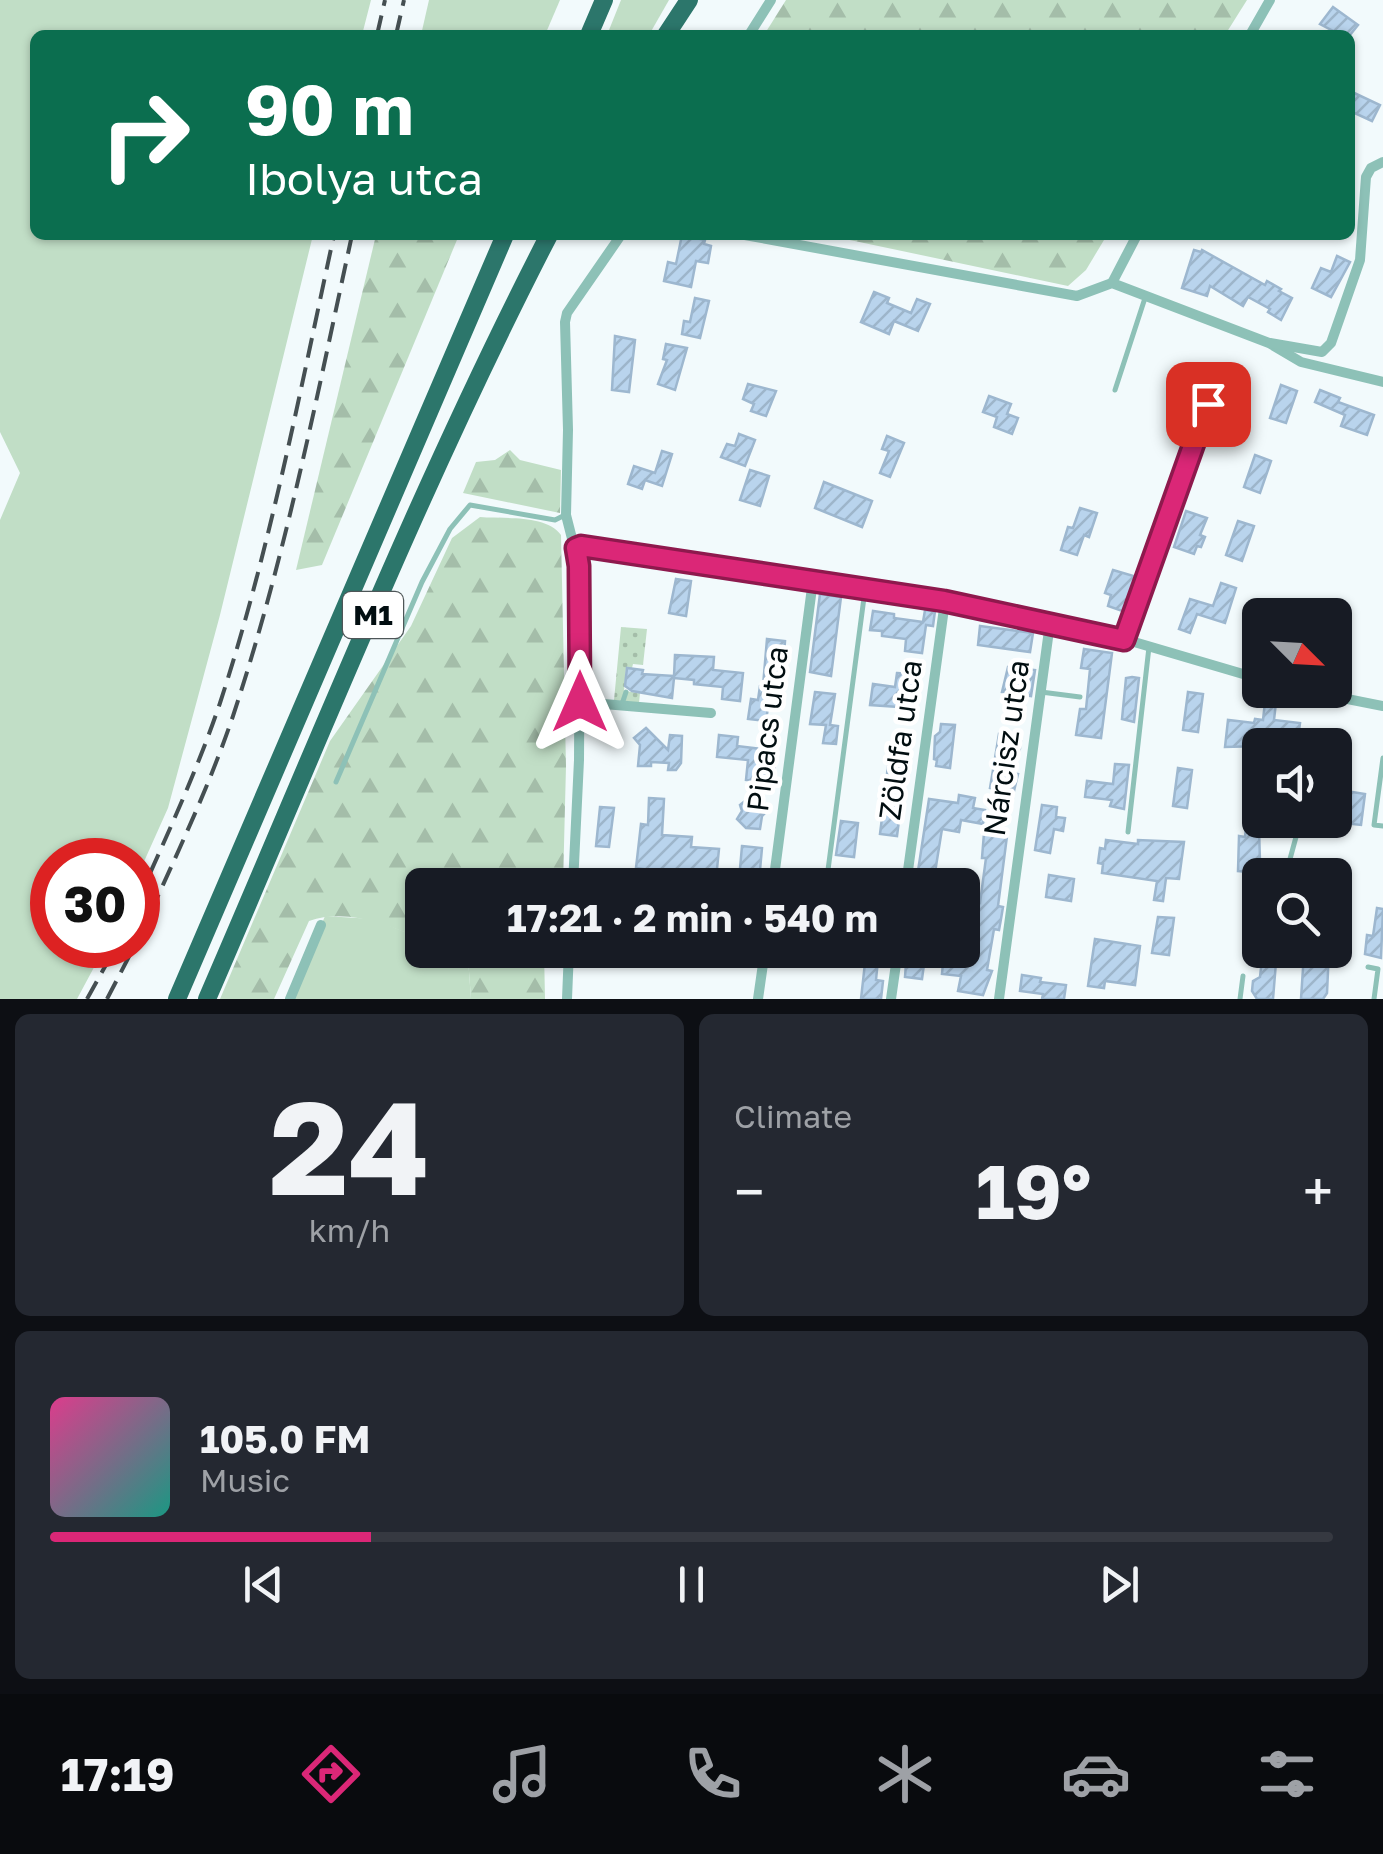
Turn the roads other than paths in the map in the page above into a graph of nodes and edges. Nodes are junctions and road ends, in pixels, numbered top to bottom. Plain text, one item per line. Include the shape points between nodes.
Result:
1 (604, 0) edge
2 (688, 0) edge
3 (771, 0) edge
4 (1270, 0) edge
5 (591, 30) edge
6 (669, 30) edge
7 (752, 30) edge
8 (1253, 30) edge
9 (1383, 162) edge
10 (503, 240) edge
11 (546, 240) edge
12 (618, 240) edge
13 (772, 240) edge
14 (1134, 240) edge
15 (1112, 284) junction
16 (1146, 295) junction
17 (1269, 343) junction
18 (1383, 382) edge
19 (1116, 390) dead end
20 (1208, 404) dead end
21 (566, 516) junction
22 (576, 548) junction
23 (813, 580) junction
24 (865, 587) junction
25 (944, 601) junction
26 (1050, 623) junction
27 (1124, 640) junction
28 (1149, 647) junction
29 (1242, 674) edge
30 (626, 692) dead end
31 (1038, 692) junction
32 (1080, 697) dead end
33 (1352, 700) edge
34 (580, 702) junction
35 (622, 706) junction
36 (1383, 706) edge
37 (711, 714) dead end
38 (1383, 758) edge
39 (336, 782) dead end
40 (1383, 826) edge
41 (1128, 832) dead end
42 (573, 868) edge
43 (775, 868) edge
44 (828, 868) edge
45 (908, 868) edge
46 (321, 925) dead end
47 (1368, 967) dead end
48 (569, 968) edge
49 (762, 968) edge
50 (895, 968) edge
51 (1243, 976) dead end
52 (177, 999) edge
53 (208, 999) edge
54 (290, 999) edge
55 (567, 999) edge
56 (758, 999) edge
57 (891, 999) edge
58 (999, 999) edge
59 (1240, 999) edge
60 (1374, 999) edge

1 - 5 highway
2 - 6 highway
3 - 7 street
4 - 8 street
9 - 17 street via 1366,178 1360,260 1332,344 1322,352
10 - 52 highway, M1
11 - 53 highway, M1 via 446,447
12 - 21 street via 564,322
13 - 15 street via 1077,296
14 - 15 street
15 - 16 street
16 - 17 street
16 - 19 lane
17 - 18 street via 1300,362
20 - 27 street
21 - 22 street
21 - 39 lane via 555,520 470,505 422,582
22 - 23 street
22 - 34 street
23 - 24 street
23 - 43 street, Pipacs utca
24 - 25 street
24 - 44 lane
25 - 26 street
25 - 45 street, Zöldfa utca
26 - 27 street
26 - 31 street, Nárcisz utca
27 - 28 street
28 - 29 street
28 - 41 lane
30 - 35 lane
31 - 32 lane
31 - 58 street, Nárcisz utca
33 - 36 street
34 - 35 street
34 - 42 street
35 - 37 street
38 - 40 lane via 1374,825
46 - 54 street
47 - 60 lane via 1378,968
48 - 55 street
49 - 56 street
50 - 57 street
51 - 59 lane

